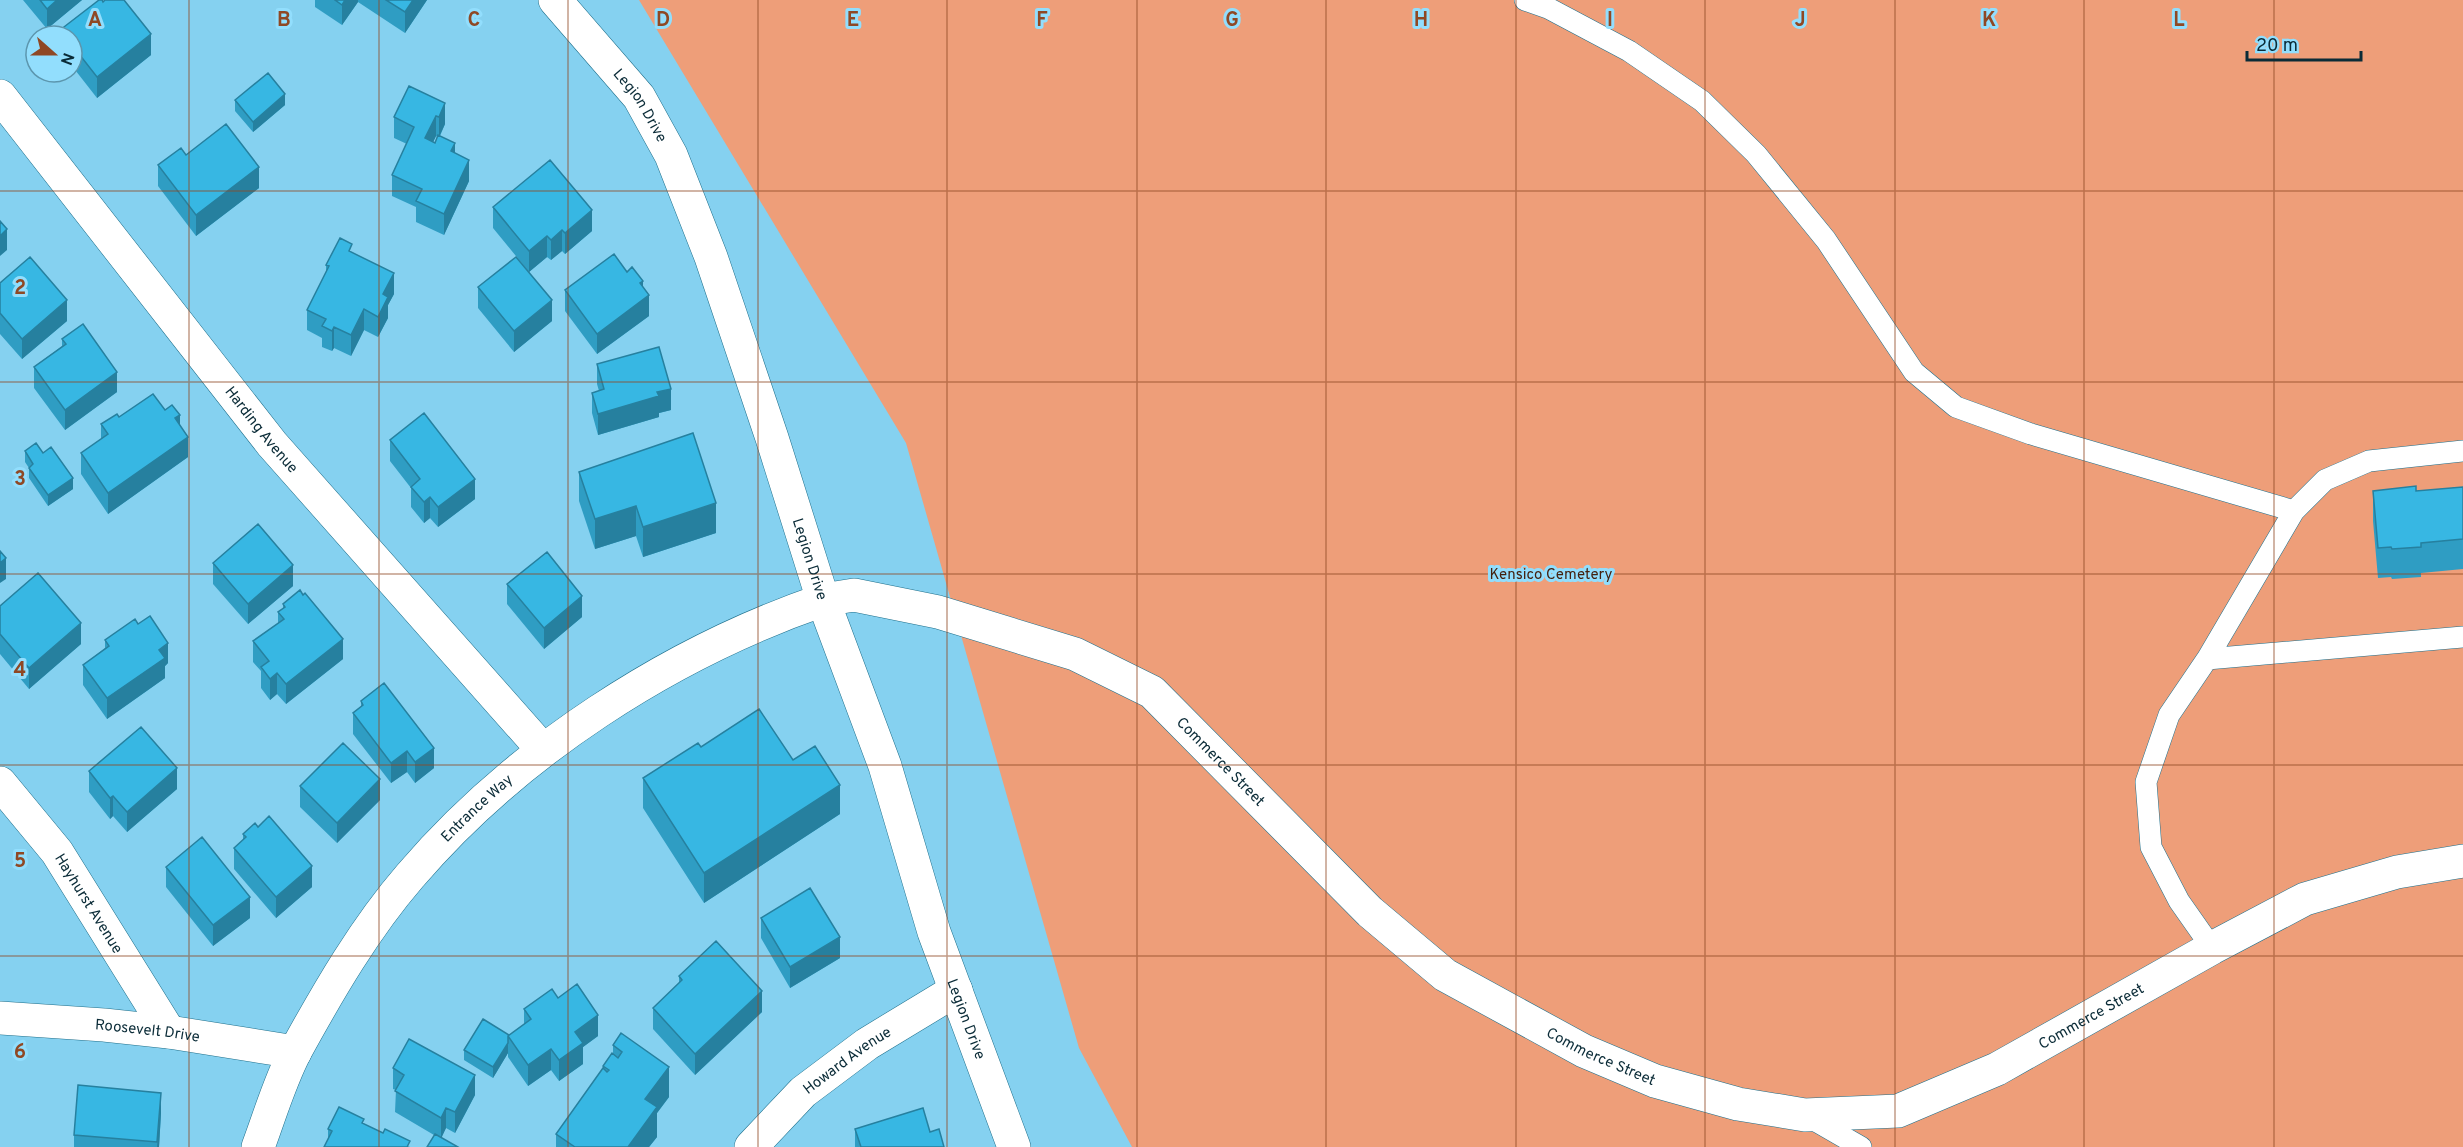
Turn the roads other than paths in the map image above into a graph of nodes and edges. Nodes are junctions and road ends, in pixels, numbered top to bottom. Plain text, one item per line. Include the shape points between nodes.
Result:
1 (555, 0) edge
2 (1525, 0) edge
3 (0, 96) edge
4 (2463, 451) edge
5 (2294, 511) junction
6 (823, 600) junction
7 (2463, 638) edge
8 (2207, 659) junction
9 (543, 750) junction
10 (0, 783) edge
11 (2463, 861) edge
12 (2212, 948) junction
13 (956, 990) junction
14 (0, 1018) edge
15 (169, 1032) junction
16 (295, 1052) junction
17 (1805, 1115) junction
18 (258, 1147) edge
19 (751, 1147) edge
20 (1014, 1147) edge
21 (1861, 1147) edge

1 - 6 street, Legion Drive via 639,97 670,155 711,257
2 - 5 lane via 1629,51 1702,101 1756,154 1826,240 1914,372 1956,407 2031,434
3 - 9 street, Harding Avenue via 272,444
4 - 5 lane via 2369,460 2325,480
5 - 8 lane
6 - 9 street, Entrance Way via 726,638 645,682
6 - 13 street, Legion Drive via 885,766 934,932
6 - 17 street, Commerce Street via 854,595 938,612 1075,654 1152,692 1370,912 1445,975 1584,1051 1655,1081 1738,1104
7 - 8 lane
8 - 12 lane via 2169,715 2146,782 2151,847 2179,902
9 - 16 street, Entrance Way via 471,811 409,877 359,945
10 - 15 street, Hayhurst Avenue via 57,852
11 - 12 street, Commerce Street via 2397,872 2305,899
12 - 17 street, Commerce Street via 1997,1069 1898,1111
13 - 19 street, Howard Avenue via 867,1044 803,1092
13 - 20 street, Legion Drive
14 - 15 street, Roosevelt Drive
15 - 16 street, Roosevelt Drive
16 - 18 street, Entrance Way
17 - 21 lane

